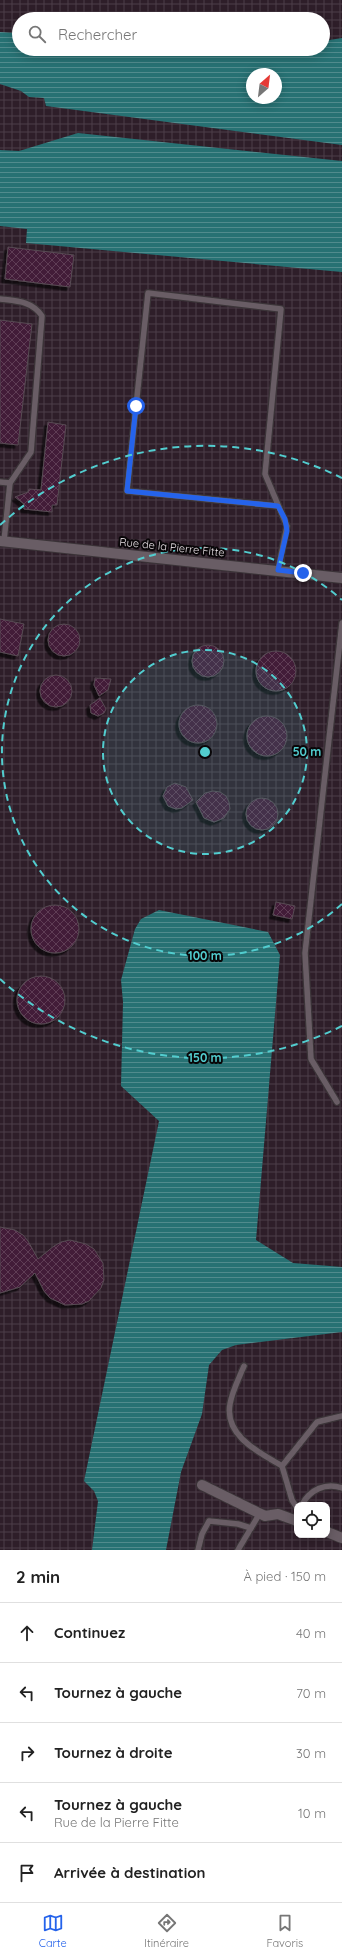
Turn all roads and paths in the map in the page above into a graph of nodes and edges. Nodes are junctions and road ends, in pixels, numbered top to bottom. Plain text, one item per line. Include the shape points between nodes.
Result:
1 (0, 299) edge
2 (0, 482) edge
3 (10, 483) junction
4 (278, 506) junction
5 (2, 541) edge
6 (278, 570) junction
7 (342, 578) edge
8 (342, 624) edge
9 (337, 1102) dead end
10 (244, 1366) dead end
11 (342, 1416) edge
12 (282, 1466) junction
13 (202, 1485) dead end
14 (342, 1488) edge
15 (304, 1502) edge
16 (294, 1503) edge
17 (260, 1513) junction
18 (294, 1520) edge
19 (251, 1528) junction
20 (330, 1533) edge
21 (342, 1538) edge
22 (198, 1550) edge
23 (238, 1550) edge

1 - 3 lane via 27,303 36,308 42,316 31,452
2 - 3 lane
3 - 5 lane
4 - 4 lane via 265,474 281,309 148,293 127,491
4 - 6 lane via 285,519 287,531
5 - 6 street, Rue de la Pierre Fitte
6 - 7 street, Rue de la Pierre Fitte
8 - 9 lane via 305,953 311,1059
10 - 12 lane via 230,1405 231,1418 238,1434 252,1448
11 - 12 lane via 317,1422
12 - 16 lane
13 - 17 street
14 - 15 lane via 320,1487 310,1493
17 - 18 street via 265,1516 278,1514
17 - 19 lane
19 - 22 lane via 209,1521
19 - 23 lane
20 - 21 street

